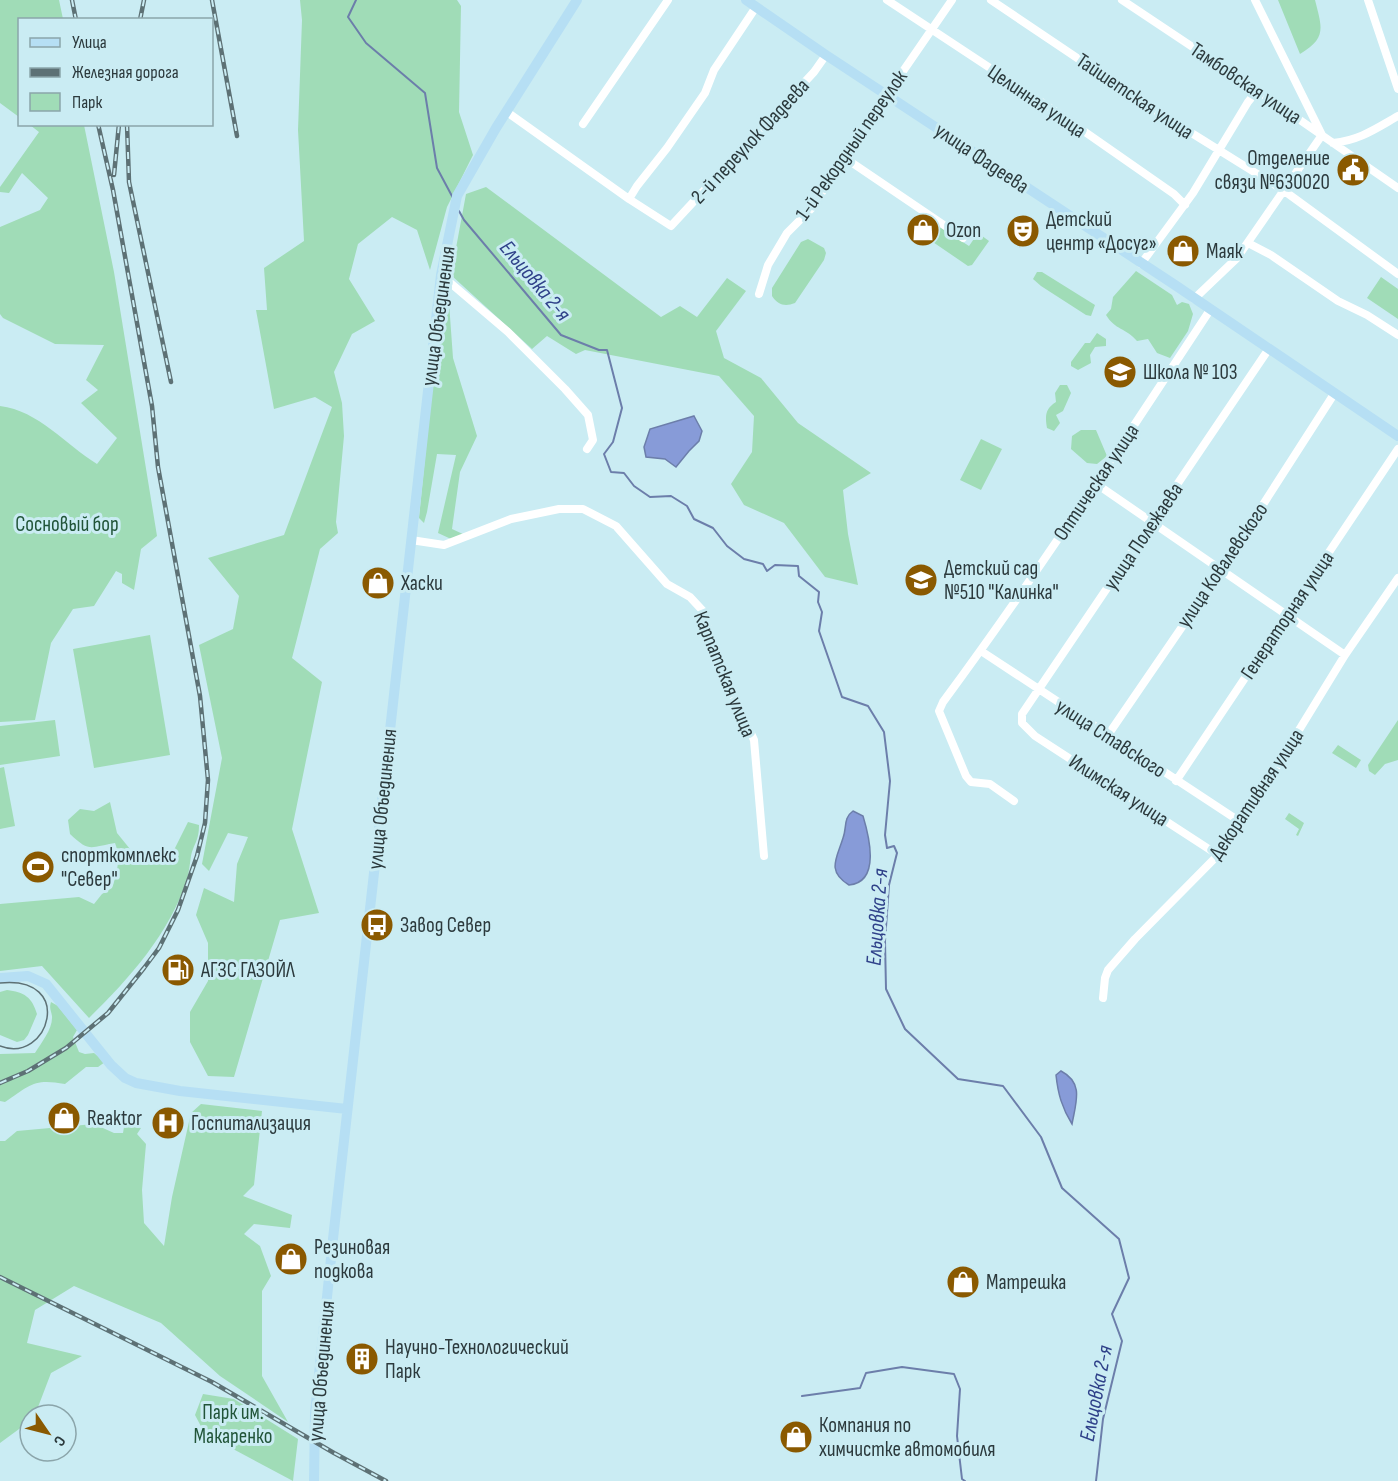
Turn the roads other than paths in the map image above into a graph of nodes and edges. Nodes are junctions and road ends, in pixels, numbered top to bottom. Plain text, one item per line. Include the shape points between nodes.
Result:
1 (577, 0) edge
2 (668, 0) edge
3 (746, 0) edge
4 (887, 0) edge
5 (952, 0) edge
6 (991, 0) edge
7 (1122, 0) edge
8 (1250, 0) edge
9 (1368, 0) edge
10 (1256, 2) edge
11 (756, 7) junction
12 (931, 31) junction
13 (826, 56) junction
14 (1398, 89) edge
15 (1257, 91) junction
16 (886, 95) junction
17 (507, 112) junction
18 (1398, 116) edge
19 (583, 124) dead end
20 (1322, 135) junction
21 (1333, 143) junction
22 (1218, 151) junction
23 (845, 158) junction
24 (1398, 188) edge
25 (1283, 190) junction
26 (629, 200) junction
27 (1185, 204) junction
28 (963, 238) dead end
29 (1248, 243) junction
30 (1142, 264) junction
31 (1398, 274) edge
32 (441, 275) junction
33 (759, 294) dead end
34 (1194, 299) junction
35 (1210, 310) junction
36 (1398, 335) edge
37 (1268, 350) junction
38 (1335, 394) junction
39 (1398, 436) edge
40 (586, 449) dead end
41 (1398, 449) edge
42 (1095, 483) junction
43 (1153, 522) junction
44 (411, 540) junction
45 (1221, 570) junction
46 (1398, 578) edge
47 (1287, 616) junction
48 (981, 651) junction
49 (1345, 655) junction
50 (1039, 691) junction
51 (1022, 723) joint
52 (1108, 735) junction
53 (1176, 781) junction
54 (1014, 801) dead end
55 (1242, 823) junction
56 (1218, 855) junction
57 (764, 856) dead end
58 (0, 978) edge
59 (1103, 998) dead end
60 (347, 1109) junction
61 (315, 1481) edge

1 - 17 main road, улица Объединения
2 - 19 street
3 - 11 main road, улица Фадеева
4 - 12 street, Целинная улица
5 - 12 street, 1-й Рекордный переулок
6 - 22 street, Тайшетская улица
7 - 15 street, Тамбовская улица
8 - 10 street
9 - 14 street
10 - 20 street
11 - 13 main road, улица Фадеева
11 - 26 street via 714,70 705,93
12 - 16 street, 1-й Рекордный переулок
12 - 27 street, Целинная улица via 1055,111
13 - 16 main road, улица Фадеева
13 - 26 street, 2-й переулок Фадеева via 671,226
15 - 20 street, Тамбовская улица
15 - 22 street
16 - 23 street, 1-й Рекордный переулок
16 - 30 main road, улица Фадеева
17 - 26 street
17 - 32 main road, улица Объединения via 457,196
18 - 21 street via 1352,141
20 - 21 street, Тамбовская улица
20 - 25 street
21 - 24 street, Тамбовская улица
22 - 25 street, Тайшетская улица
22 - 27 street
23 - 28 street
23 - 33 street, 1-й Рекордный переулок via 811,209 787,233 768,265
25 - 29 street
25 - 31 street, Тайшетская улица
27 - 30 street
29 - 34 street
29 - 36 street via 1338,302
30 - 34 main road, улица Фадеева
32 - 40 street via 508,332 588,414 593,440
32 - 44 main road, улица Объединения
34 - 35 main road, улица Фадеева
35 - 37 main road, улица Фадеева
35 - 42 street, Оптическая улица
37 - 38 main road, улица Фадеева
37 - 43 street, улица Полежаева
38 - 39 main road, улица Фадеева
38 - 45 street, улица Ковалевского
41 - 47 street, Генераторная улица
42 - 43 street
42 - 48 street, Оптическая улица
43 - 45 street
43 - 50 street, улица Полежаева
44 - 57 street, Карпатская улица via 444,545 511,519 559,509 583,509 616,526 667,584 690,597 703,611 717,660 754,740
44 - 60 main road, улица Объединения
45 - 47 street
45 - 52 street, улица Ковалевского
46 - 49 street, Декоративная улица
47 - 49 street
47 - 53 street, Генераторная улица
48 - 50 street, улица Ставского
48 - 54 street, Оптическая улица via 939,711 966,777 972,782 990,784
49 - 55 street, Декоративная улица
50 - 51 street, улица Полежаева via 1022,714
50 - 52 street, улица Ставского
51 - 56 street, Илимская улица via 1035,736
52 - 53 street, улица Ставского
53 - 55 street, улица Ставского
55 - 56 street, Декоративная улица
56 - 59 street, Декоративная улица via 1108,970
58 - 60 main road via 28,976 46,984 111,1065 136,1083
60 - 61 main road, улица Объединения via 315,1413

